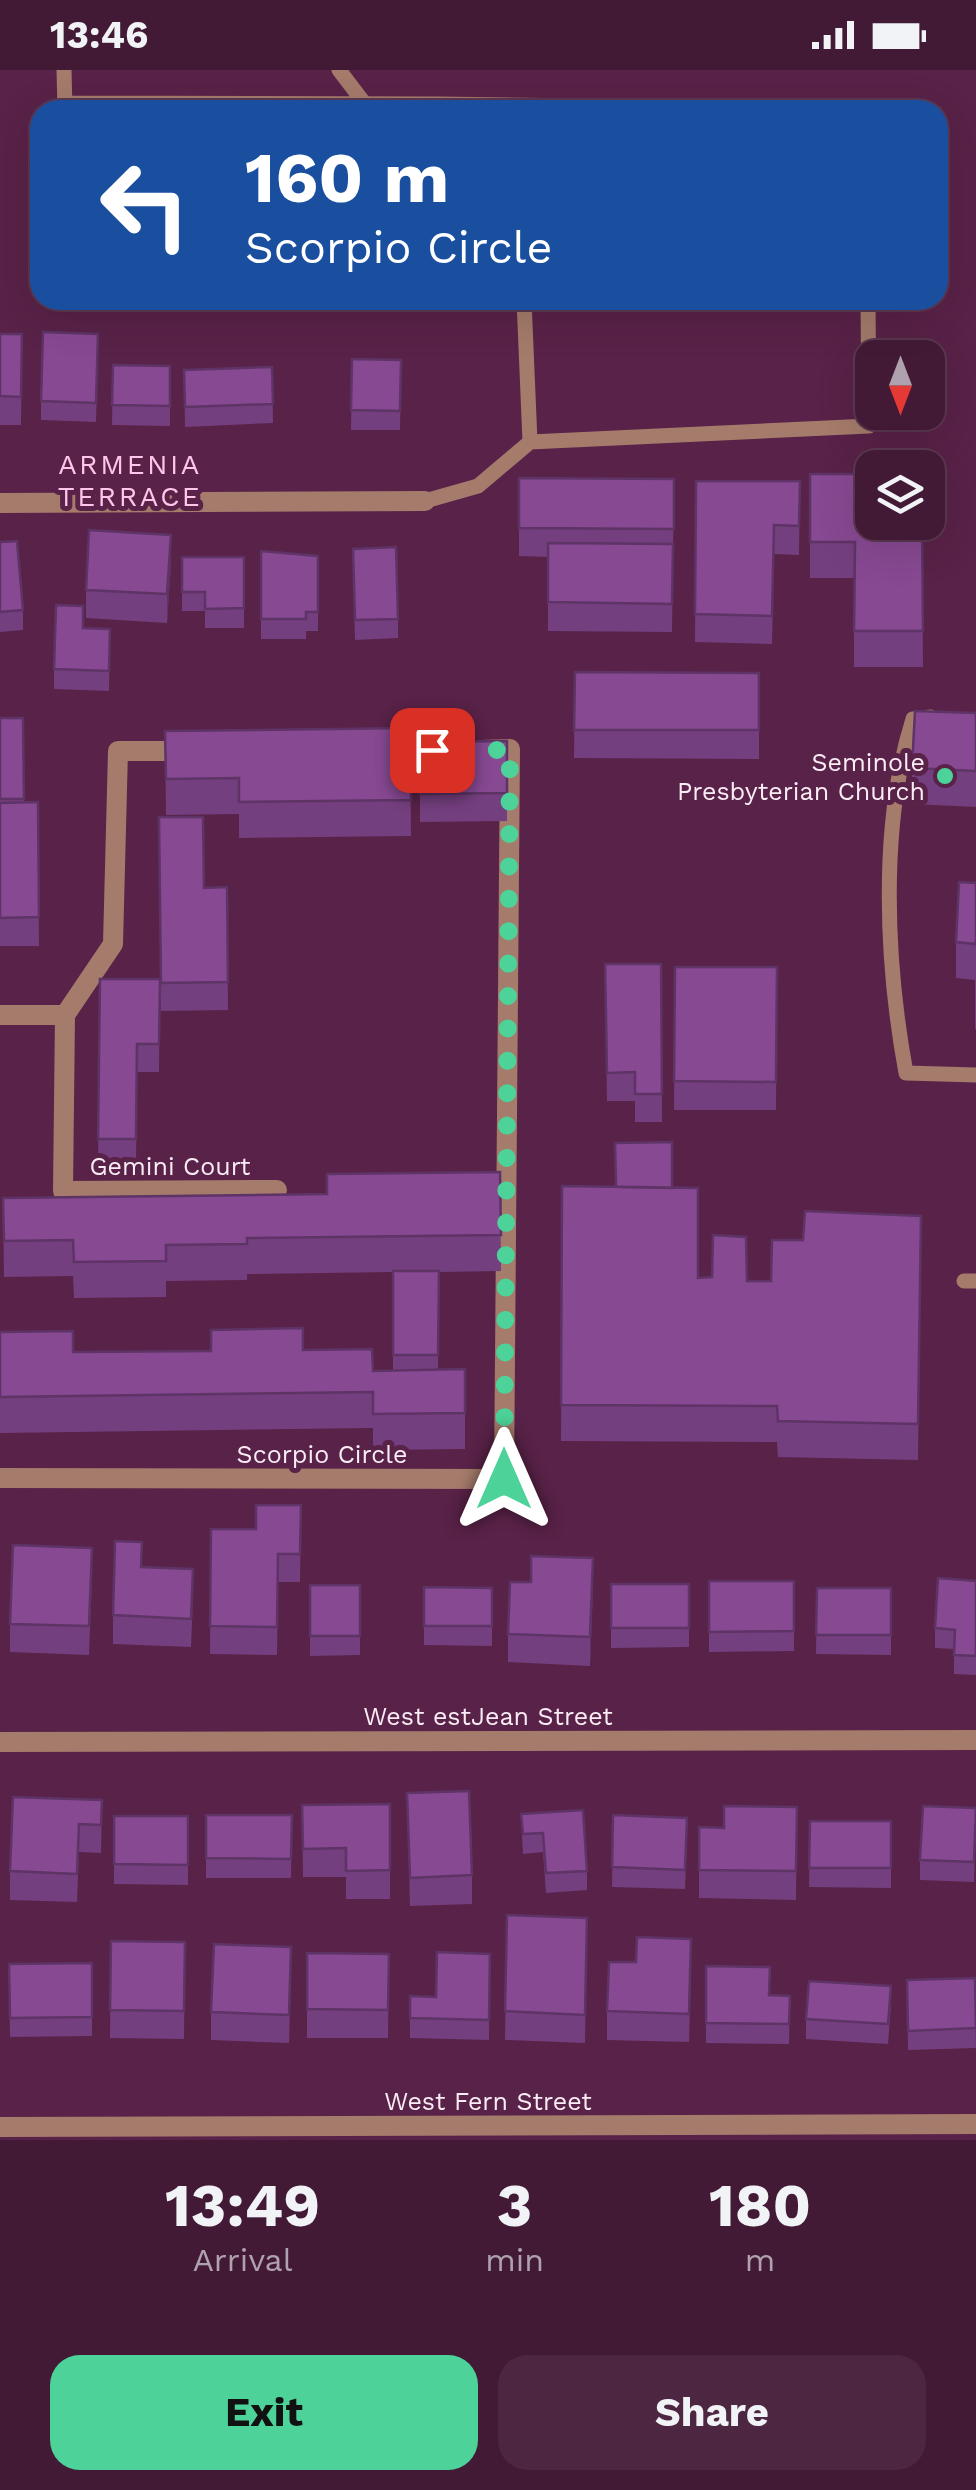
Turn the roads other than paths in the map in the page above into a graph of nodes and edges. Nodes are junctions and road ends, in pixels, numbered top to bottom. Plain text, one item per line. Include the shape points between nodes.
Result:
1 (64, 70) edge
2 (340, 70) edge
3 (64, 100) edge
4 (362, 100) edge
5 (524, 310) edge
6 (868, 310) edge
7 (530, 442) junction
8 (425, 501) joint
9 (0, 503) edge
10 (942, 716) edge
11 (216, 750) edge
12 (451, 750) edge
13 (0, 1015) edge
14 (65, 1015) junction
15 (976, 1075) edge
16 (277, 1190) edge
17 (0, 1478) edge
18 (976, 1740) edge
19 (0, 1742) edge
20 (976, 2124) edge
21 (0, 2127) edge

1 - 3 lane
2 - 4 lane
5 - 7 lane
6 - 7 lane via 869,426
7 - 8 lane via 478,486
8 - 9 street
10 - 15 lane via 913,719 897,783 890,953 906,1073
11 - 14 street via 118,751 113,944
12 - 17 street, Scorpio Circle via 510,750 504,1479
13 - 14 street
14 - 16 street, Gemini Court via 64,1191
18 - 19 street, West estJean Street
20 - 21 street, West Fern Street

